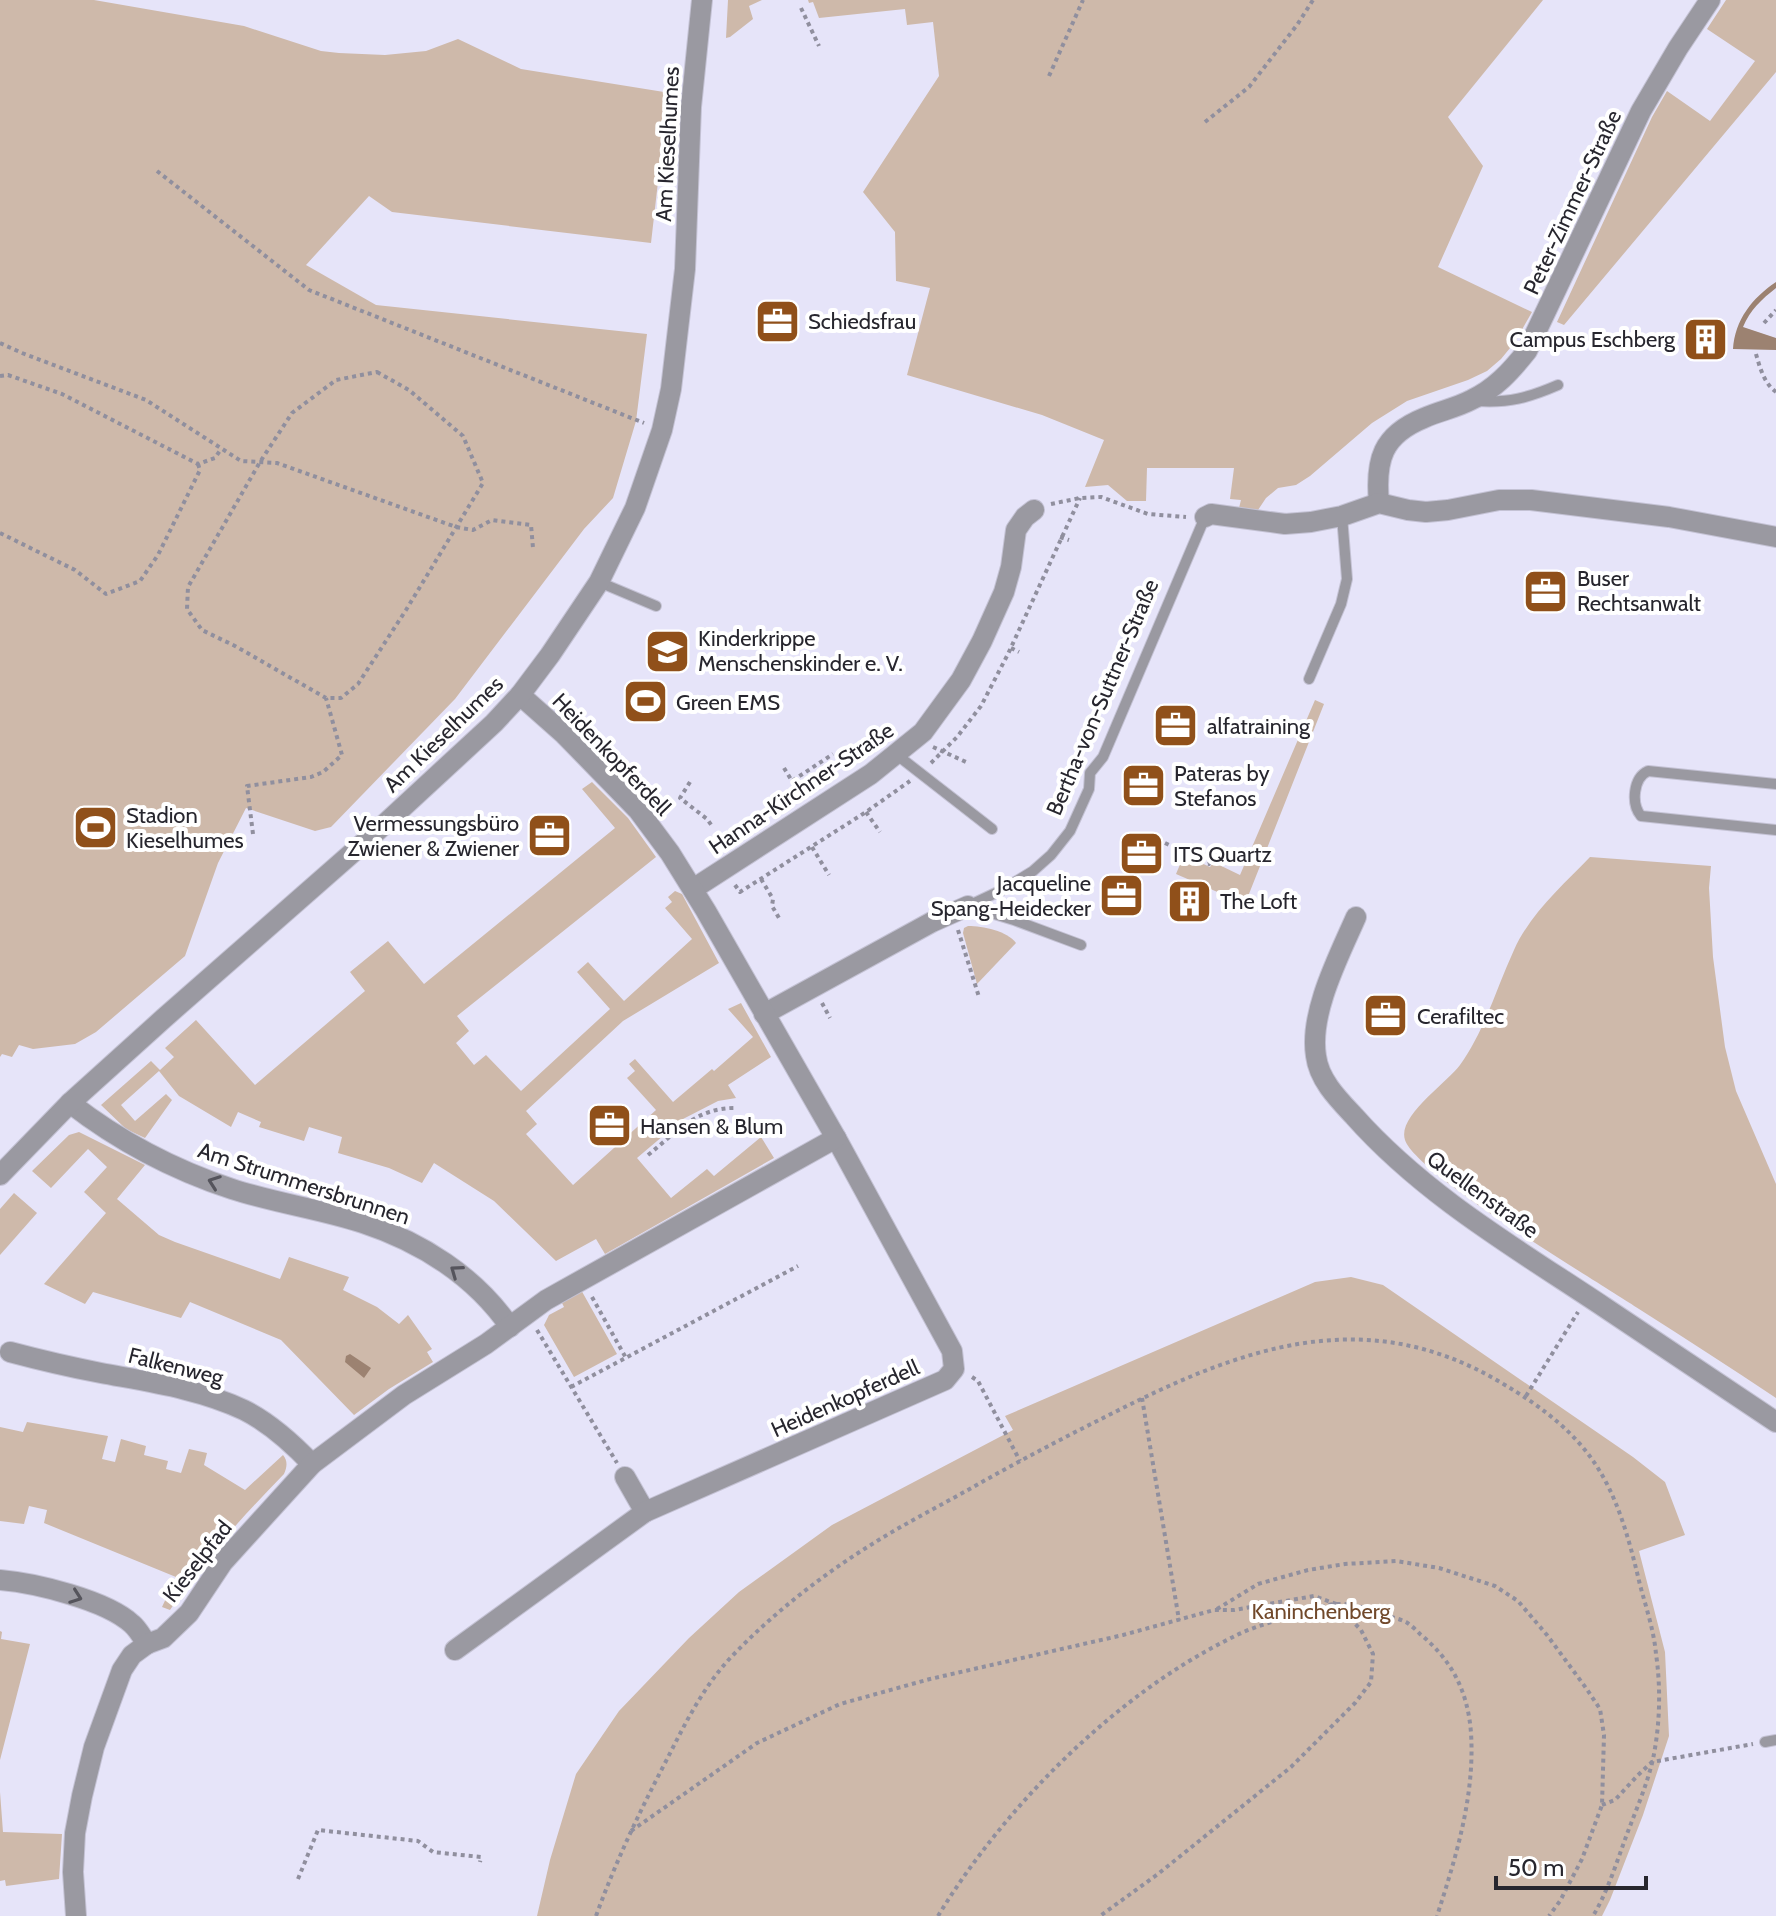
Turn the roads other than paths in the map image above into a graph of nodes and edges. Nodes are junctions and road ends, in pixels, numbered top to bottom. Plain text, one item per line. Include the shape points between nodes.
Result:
1 (702, 0) edge
2 (1710, 0) edge
3 (1558, 385) dead end
4 (1471, 401) junction
5 (1379, 503) junction
6 (1034, 510) road end
7 (1342, 516) junction
8 (1205, 517) joint
9 (1776, 537) edge
10 (599, 582) junction
11 (656, 606) dead end
12 (1309, 679) dead end
13 (520, 695) junction
14 (897, 755) junction
15 (1776, 784) edge
16 (992, 829) dead end
17 (1776, 830) edge
18 (693, 889) junction
19 (968, 906) junction
20 (1356, 917) dead end
21 (1081, 945) dead end
22 (764, 1014) junction
23 (70, 1103) junction
24 (836, 1138) junction
25 (0, 1175) edge
26 (510, 1327) junction
27 (10, 1352) dead end
28 (1776, 1422) edge
29 (312, 1464) junction
30 (625, 1477) road end
31 (645, 1512) junction
32 (0, 1580) edge
33 (147, 1644) junction
34 (455, 1650) dead end
35 (76, 1916) edge

1 - 10 street, Am Kieselhumes via 675,367 662,430 635,508
2 - 4 street, Peter-Zimmer-Straße via 1641,111 1527,351 1496,385
3 - 4 lane via 1530,397
4 - 5 street, Peter-Zimmer-Straße via 1398,431 1383,449 1378,467
5 - 7 street
5 - 9 street via 1426,512 1531,500
6 - 14 street, Hanna-Kirchner-Straße via 1016,530 1004,592 970,663 940,710
7 - 8 street via 1285,524
7 - 12 lane via 1347,579
8 - 19 lane, Bertha-von-Suttner-Straße via 1103,757 1090,773 1089,789 1070,831 1033,871
10 - 11 lane
10 - 13 street, Am Kieselhumes
13 - 18 street, Heidenkopferdell via 638,810
13 - 23 street, Am Kieselhumes via 376,832
14 - 16 lane
14 - 18 street, Hanna-Kirchner-Straße
15 - 17 lane via 1648,771 1638,779 1635,805 1641,816
18 - 22 street, Heidenkopferdell
19 - 21 lane
19 - 22 street, Bertha-von-Suttner-Straße
20 - 28 street, Quellenstraße via 1319,1012 1316,1055 1323,1078 1346,1108 1397,1161 1498,1237
22 - 24 street, Heidenkopferdell
23 - 25 street, Am Kieselhumes
26 -> 23 street, Am Strummersbrunnen via 476,1286 422,1248 361,1222 200,1177 122,1140
24 - 26 street via 546,1300
24 - 31 street, Heidenkopferdell via 952,1351 954,1369 945,1380
26 - 29 street, Kieselpfad via 404,1395
27 - 29 street, Falkenweg via 219,1400 264,1422
29 - 33 street, Kieselpfad via 223,1562 189,1613 163,1638
30 - 31 street
31 - 34 street, Heidenkopferdell
32 -> 33 street via 28,1582 92,1603 134,1625
33 - 35 street, Kieselpfad via 122,1670 94,1747 75,1833

